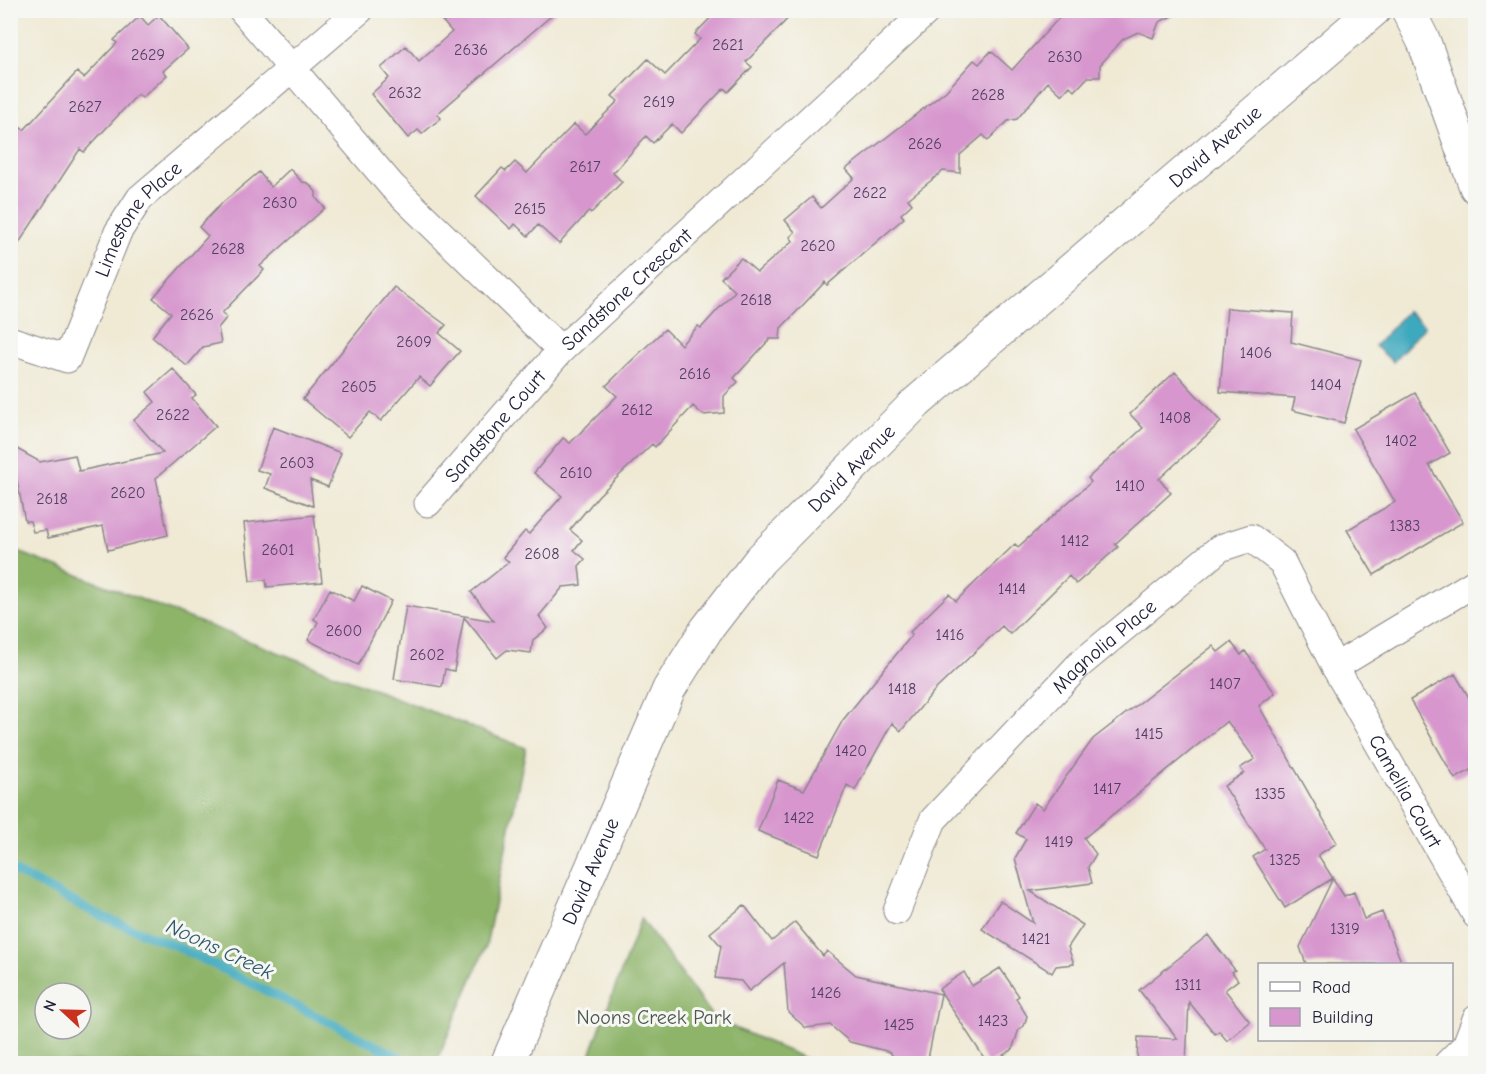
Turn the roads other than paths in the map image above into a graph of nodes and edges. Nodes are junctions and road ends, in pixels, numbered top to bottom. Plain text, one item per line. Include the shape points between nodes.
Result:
1 (242, 10) edge
2 (360, 10) edge
3 (928, 10) edge
4 (1374, 10) edge
5 (1408, 10) edge
6 (291, 68) junction
7 (1476, 187) edge
8 (10, 340) edge
9 (561, 350) junction
10 (428, 503) dead end
11 (1476, 582) edge
12 (1335, 667) junction
13 (897, 911) dead end
14 (1476, 915) edge
15 (1476, 1018) edge
16 (507, 1064) edge
17 (1447, 1064) edge

1 - 6 street, Sandstone Crescent
2 - 6 street
3 - 9 street, Sandstone Crescent
4 - 16 main road, David Avenue via 916,403 760,560 706,630 669,689
5 - 7 main road via 1424,42
6 - 8 street, Limestone Place via 140,198 127,214 68,359
6 - 9 street, Sandstone Crescent via 392,186
9 - 10 street, Sandstone Court
11 - 12 street
12 - 13 street, Magnolia Place via 1282,562 1251,538 1220,548 1079,665 933,820
12 - 14 street, Camellia Court
15 - 17 street via 1466,1046

